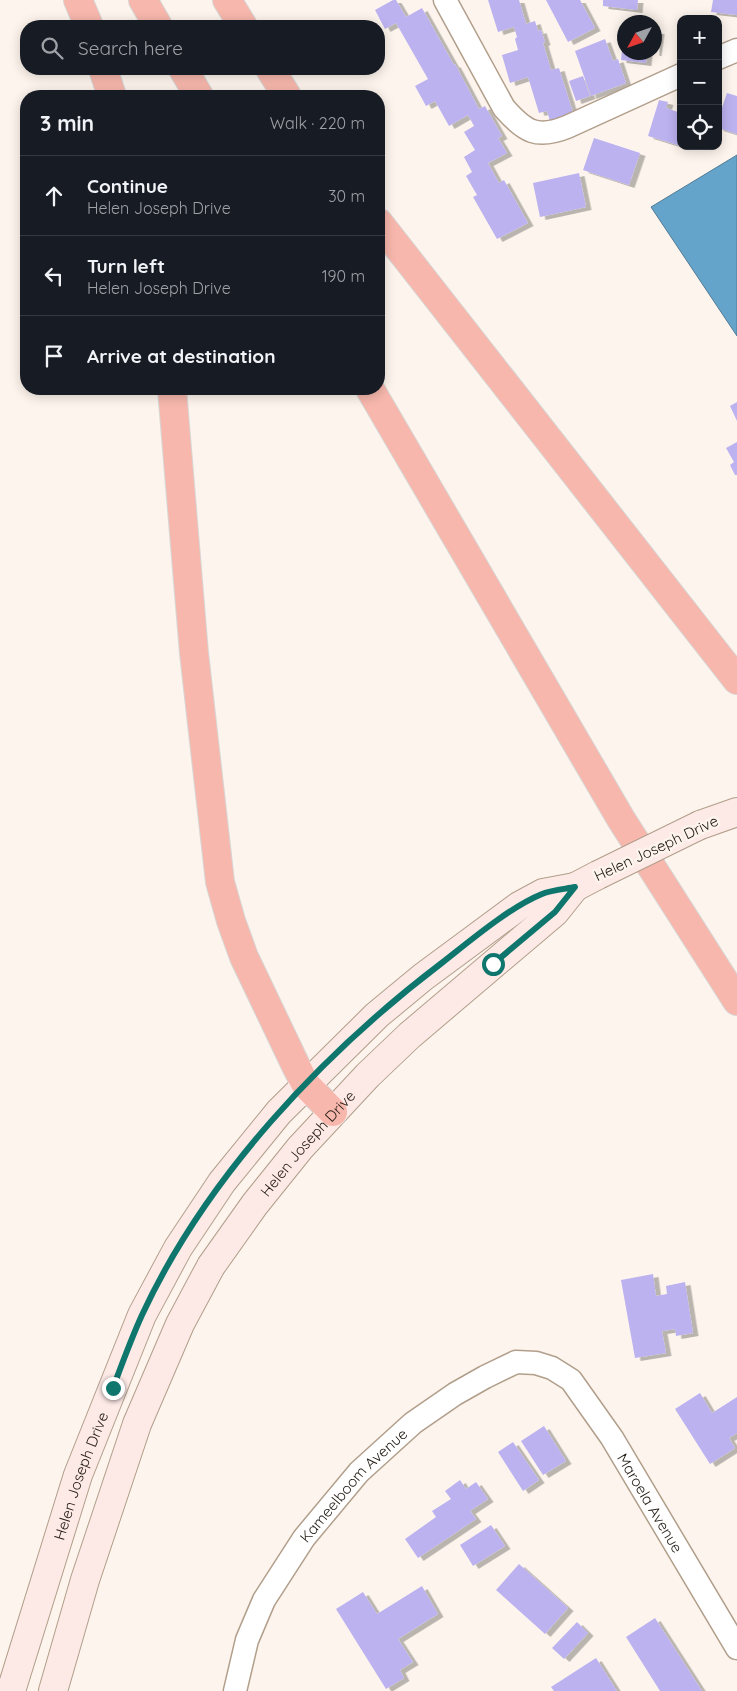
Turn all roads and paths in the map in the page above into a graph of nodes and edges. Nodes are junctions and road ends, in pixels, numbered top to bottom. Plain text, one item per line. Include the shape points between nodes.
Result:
1 (78, 0) edge
2 (143, 0) edge
3 (227, 0) edge
4 (445, 0) edge
5 (86, 20) edge
6 (155, 20) edge
7 (239, 20) edge
8 (737, 50) edge
9 (722, 56) edge
10 (105, 75) edge
11 (187, 75) edge
12 (274, 75) edge
13 (677, 77) edge
14 (110, 90) edge
15 (195, 90) edge
16 (283, 90) edge
17 (385, 231) edge
18 (172, 395) edge
19 (374, 395) edge
20 (737, 680) edge
21 (737, 812) edge
22 (587, 881) junction
23 (737, 1000) edge
24 (306, 1085) junction
25 (333, 1112) junction
26 (552, 1368) joint
27 (737, 1648) edge
28 (11, 1691) edge
29 (53, 1691) edge
30 (236, 1691) edge

1 - 5 highway
2 - 6 highway
3 - 7 highway
4 - 13 street via 504,108 515,121 539,134 560,130
8 - 9 street
10 - 14 highway
11 - 15 highway
12 - 16 highway
17 - 20 highway
18 - 24 highway via 194,653 220,882 244,957
19 - 23 highway via 621,819
21 - 22 street, Helen Joseph Drive, bridge via 700,825
22 - 24 street, Helen Joseph Drive via 543,894 519,906 465,945 377,1015
22 - 25 street, Helen Joseph Drive via 410,1035
24 - 25 highway
24 - 28 street, Helen Joseph Drive via 279,1112 222,1182 178,1248 142,1315 78,1475
25 - 29 street, Helen Joseph Drive via 255,1204 211,1266 180,1324 138,1424 85,1580
26 - 27 street, Maroela Avenue via 572,1380 612,1438
26 - 30 street, Kameelboom Avenue via 516,1362 485,1377 413,1423 359,1472 304,1538 264,1600 247,1640

